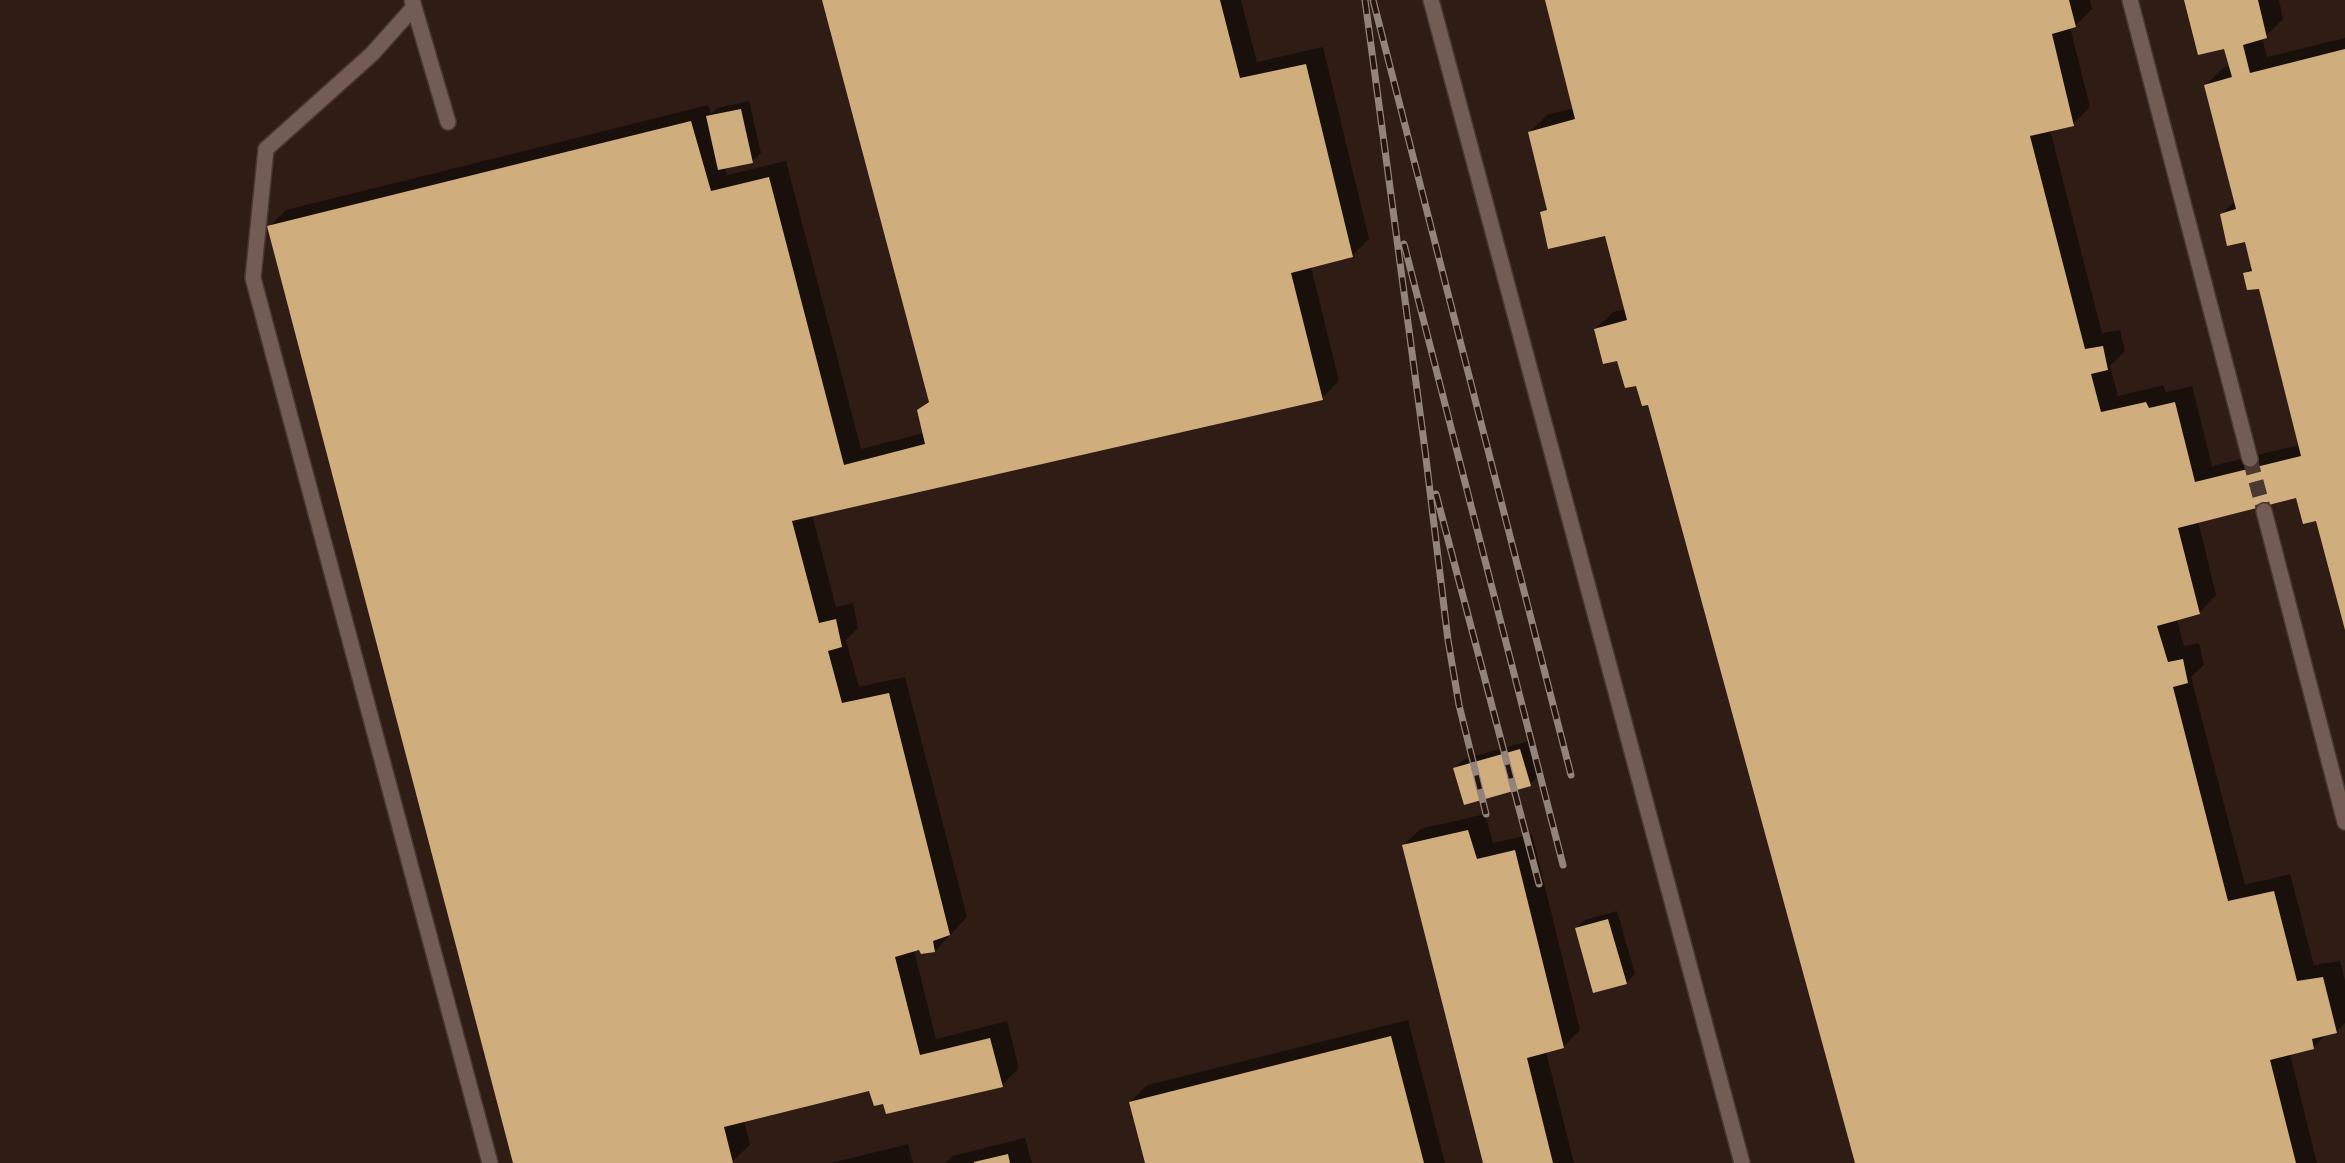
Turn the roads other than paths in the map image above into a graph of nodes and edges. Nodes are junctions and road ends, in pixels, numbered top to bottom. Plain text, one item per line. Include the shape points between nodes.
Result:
1 (1431, 0) edge
2 (2130, 0) edge
3 (413, 4) edge
4 (448, 122) dead end
5 (2250, 459) tunnel mouth
6 (2264, 512) tunnel mouth
7 (2345, 822) edge
8 (490, 1163) edge
9 (1742, 1163) edge

1 - 9 lane
2 - 5 lane
3 - 4 lane
3 - 8 lane via 372,54 266,149 253,278
6 - 7 lane

